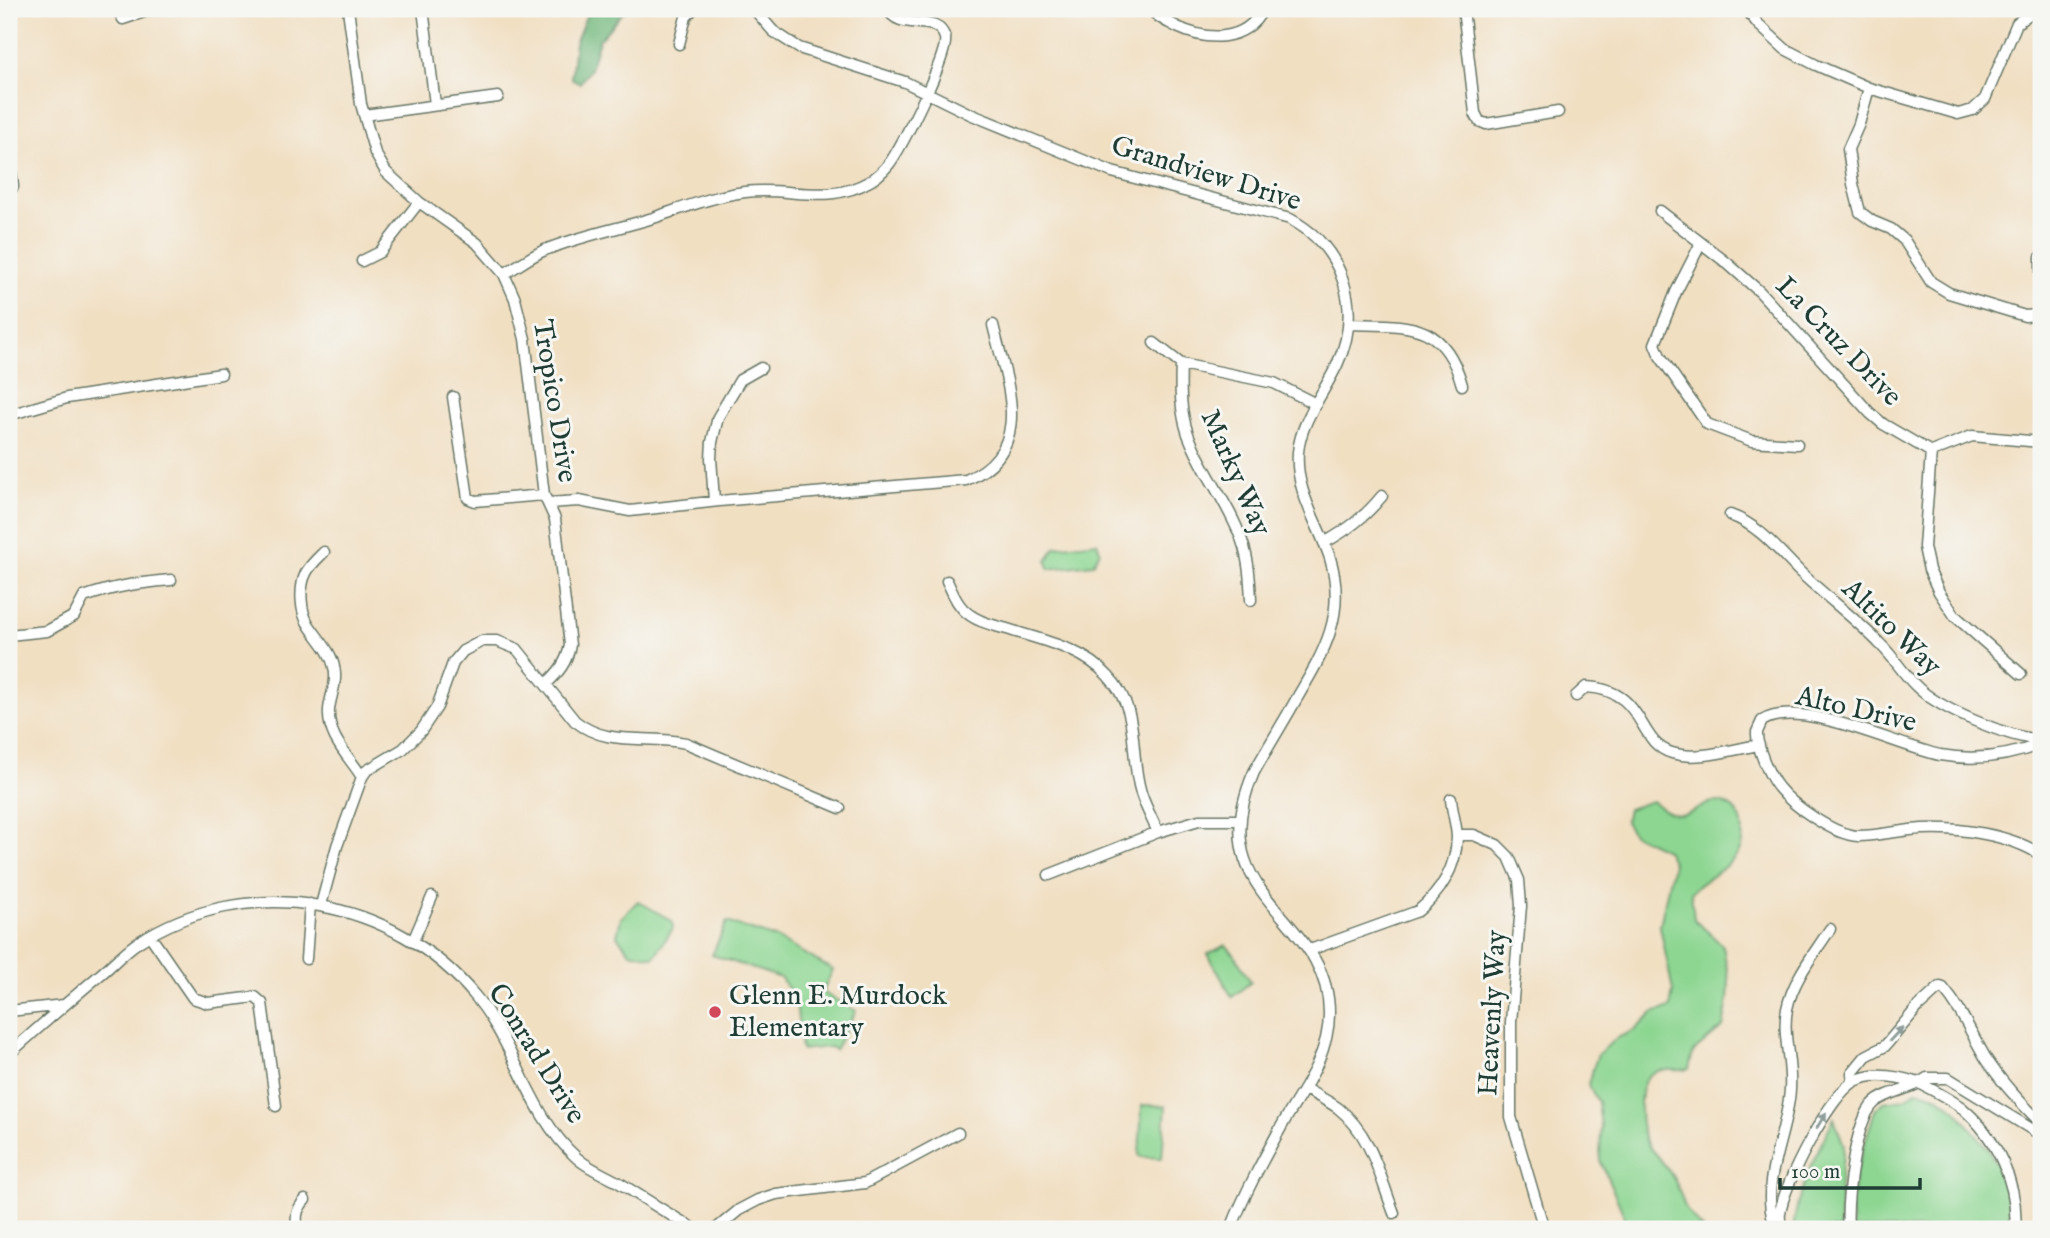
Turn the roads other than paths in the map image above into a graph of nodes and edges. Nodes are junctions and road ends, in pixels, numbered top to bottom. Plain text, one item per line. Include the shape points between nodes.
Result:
1 (117, 9) edge
2 (153, 9) edge
3 (348, 9) edge
4 (424, 9) edge
5 (693, 9) edge
6 (754, 9) edge
7 (888, 9) edge
8 (1150, 9) edge
9 (1263, 9) edge
10 (1463, 9) edge
11 (1746, 9) edge
12 (2036, 9) edge
13 (679, 44) dead end
14 (1869, 88) junction
15 (927, 92) junction
16 (498, 97) dead end
17 (435, 104) junction
18 (1558, 112) dead end
19 (364, 115) junction
20 (9, 152) edge
21 (13, 187) dead end
22 (419, 202) junction
23 (1660, 211) dead end
24 (1701, 243) junction
25 (2041, 257) edge
26 (362, 261) dead end
27 (2041, 272) edge
28 (504, 274) junction
29 (2041, 311) edge
30 (1349, 324) junction
31 (993, 325) dead end
32 (1154, 342) dead end
33 (1181, 364) junction
34 (761, 368) dead end
35 (220, 374) dead end
36 (1462, 385) dead end
37 (453, 397) dead end
38 (1316, 404) junction
39 (9, 415) edge
40 (2041, 442) edge
41 (1797, 444) dead end
42 (1931, 452) junction
43 (1382, 496) dead end
44 (546, 499) junction
45 (714, 501) junction
46 (1730, 516) dead end
47 (1324, 543) junction
48 (324, 552) dead end
49 (171, 580) dead end
50 (947, 581) dead end
51 (1251, 600) dead end
52 (9, 635) edge
53 (2021, 674) dead end
54 (546, 684) junction
55 (1576, 696) dead end
56 (2041, 742) edge
57 (1759, 745) junction
58 (362, 777) junction
59 (1451, 799) dead end
60 (840, 808) dead end
61 (1240, 820) junction
62 (1158, 832) junction
63 (1457, 835) junction
64 (2041, 855) edge
65 (1049, 875) dead end
66 (432, 897) dead end
67 (315, 905) junction
68 (1830, 929) dead end
69 (151, 937) junction
70 (413, 941) junction
71 (1310, 950) junction
72 (306, 959) dead end
73 (65, 1005) junction
74 (9, 1011) edge
75 (9, 1054) edge
76 (1853, 1082) junction
77 (1919, 1083) junction
78 (1305, 1089) junction
79 (276, 1106) dead end
80 (2041, 1123) edge
81 (958, 1133) dead end
82 (2041, 1135) edge
83 (305, 1200) dead end
84 (1394, 1213) dead end
85 (1781, 1228) edge
86 (297, 1229) edge
87 (695, 1229) edge
88 (716, 1229) edge
89 (1231, 1229) edge
90 (1544, 1229) edge
91 (1848, 1229) edge
92 (2015, 1229) edge

1 - 2 street via 122,19
3 - 19 street, Tropico Drive
4 - 17 street
5 - 13 street via 686,17
6 - 15 street, Grandview Drive via 774,31 799,48
7 - 15 street via 900,20 934,25 943,34 943,57
8 - 9 street via 1156,17 1194,34 1227,37 1252,23
10 - 18 street via 1479,121 1486,124
11 - 14 street via 1785,49
12 - 14 street via 2017,23 1988,94 1973,110 1958,114
14 - 29 street via 1848,149 1860,212 1904,240 1931,282 1950,293 2025,316
15 - 28 street via 890,162 870,181 841,194 763,190 716,197 547,249
15 - 30 street, Grandview Drive via 1112,172 1280,215 1299,224 1336,262 1347,292
16 - 17 street
17 - 19 street
19 - 22 street, Tropico Drive via 386,172
20 - 21 street
22 - 26 street via 380,252
22 - 28 street, Tropico Drive via 477,243
23 - 24 street, La Cruz Drive
24 - 41 street via 1655,342 1660,356 1707,424 1752,441
24 - 42 street, La Cruz Drive via 1760,292 1882,424
25 - 27 street
28 - 44 street, Tropico Drive via 525,339
30 - 36 street via 1408,326 1427,332 1450,352
30 - 38 street, Grandview Drive via 1338,363
31 - 45 street via 1012,422 1001,453 982,472 958,482
32 - 33 street
33 - 38 street via 1274,383
33 - 51 street, Marky Way via 1180,396 1188,434 1242,542
34 - 45 street via 740,380 719,417 711,458
35 - 39 street via 67,398
37 - 44 street via 468,498
38 - 47 street, Grandview Drive via 1302,431 1298,464 1305,501
40 - 42 street via 1972,436
42 - 53 street via 1924,547 1929,570 1955,616
43 - 47 street via 1349,529
44 - 45 street via 630,511
44 - 54 street, Tropico Drive via 555,519 570,645 560,671
46 - 56 street, Altito Way via 1758,530 1882,645 1924,694 1993,727
47 - 61 street, Grandview Drive via 1336,597 1329,637 1254,772
48 - 58 street via 304,577 303,610 334,666 330,728
49 - 52 street via 121,584 85,597 74,616 47,631
50 - 62 street via 965,611 983,622 1082,656 1117,686 1133,724 1140,792
54 - 58 street via 517,649 497,641 475,643 453,663 437,707 421,731
54 - 60 street via 575,721 607,738 686,743
55 - 57 street via 1586,687 1625,700 1652,739 1675,755
56 - 57 street, Alto Drive via 1994,757 1963,758 1785,713 1762,722 1756,732
57 - 64 street via 1776,785 1835,831 1857,836 1954,830 2027,846
58 - 67 street
59 - 63 street
61 - 62 street via 1199,820
61 - 71 street, Grandview Drive via 1242,847 1253,879
62 - 65 street
63 - 71 street via 1443,884 1418,911
63 - 90 street, Heavenly Way via 1482,837 1497,845 1509,857 1519,880 1511,1118
66 - 70 street
67 - 69 street, Conrad Drive via 254,903 208,911
67 - 70 street, Conrad Drive via 347,911
67 - 72 street
68 - 85 street via 1799,978 1787,1008 1790,1091 1770,1191 1773,1220
69 - 73 street, Conrad Drive via 137,943
69 - 79 street via 193,998 208,1003 255,998 262,1003
70 - 87 street, Conrad Drive via 451,968 478,1000 502,1035 551,1131 578,1159
71 - 78 street, Grandview Drive via 1327,990 1329,1021
73 - 74 street
73 - 75 street, Conrad Drive
76 - 77 street via 1879,1076
76 -> 80 street via 1852,1073 1866,1055 1885,1046 1940,987 1960,1010 2008,1089
85 -> 76 street via 1785,1196 1810,1138
77 - 82 street via 1927,1078 1948,1078
77 - 91 street via 1877,1100 1866,1116 1849,1190
77 - 92 street via 1962,1108 1997,1152 2012,1186
78 - 84 street via 1336,1106 1363,1135
78 - 89 street, Grandview Drive via 1243,1198
81 - 88 street via 865,1184 776,1194 739,1210
83 - 86 street via 298,1208

